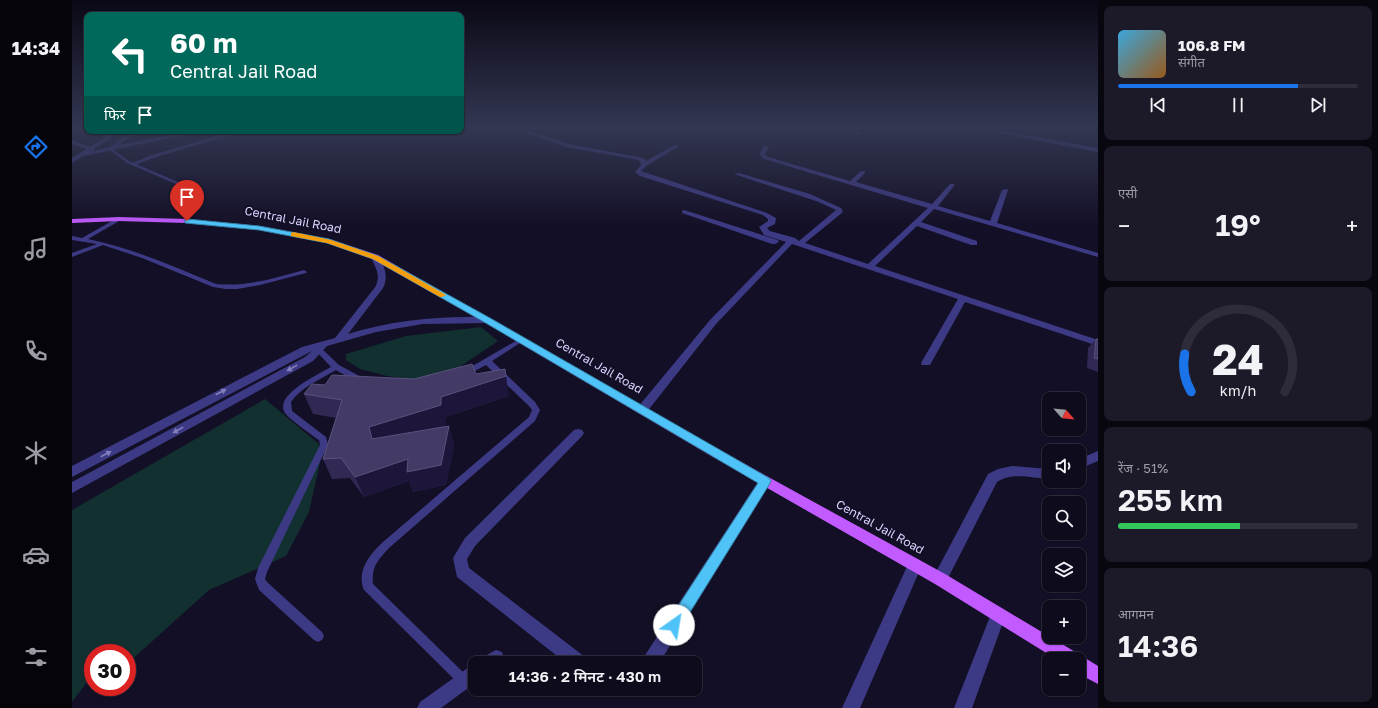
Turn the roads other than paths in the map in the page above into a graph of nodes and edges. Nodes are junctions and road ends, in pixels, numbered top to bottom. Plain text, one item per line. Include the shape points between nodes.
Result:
1 (124, 160) edge
2 (143, 160) edge
3 (642, 160) edge
4 (654, 160) edge
5 (773, 160) edge
6 (133, 164) junction
7 (644, 166) junction
8 (863, 172) dead end
9 (737, 174) dead end
10 (851, 183) junction
11 (952, 185) dead end
12 (190, 188) dead end
13 (1006, 190) dead end
14 (933, 207) junction
15 (684, 212) dead end
16 (119, 219) junction
17 (72, 221) edge
18 (915, 223) junction
19 (993, 224) junction
20 (72, 238) edge
21 (84, 239) junction
22 (793, 243) junction
23 (102, 244) junction
24 (974, 244) dead end
25 (72, 255) edge
26 (1098, 255) edge
27 (376, 257) junction
28 (870, 266) junction
29 (304, 272) dead end
30 (963, 298) junction
31 (487, 320) junction
32 (338, 340) junction
33 (521, 340) junction
34 (1098, 343) edge
35 (321, 348) junction
36 (487, 361) junction
37 (926, 363) dead end
38 (336, 368) junction
39 (458, 376) edge
40 (372, 384) edge
41 (642, 410) junction
42 (578, 433) dead end
43 (1098, 456) edge
44 (1086, 461) edge
45 (72, 472) edge
46 (1042, 474) edge
47 (765, 481) junction
48 (72, 488) edge
49 (915, 565) junction
50 (940, 579) junction
51 (998, 614) junction
52 (318, 636) dead end
53 (1060, 652) edge
54 (570, 656) edge
55 (653, 656) edge
56 (1086, 668) edge
57 (468, 676) edge
58 (1098, 676) edge
59 (468, 678) edge
60 (426, 708) edge
61 (851, 708) edge
62 (963, 708) edge

1 - 6 lane
2 - 6 street
3 - 7 street
4 - 7 street
5 - 10 street
6 - 12 lane
7 - 22 street via 638,172 642,175 765,214 772,218 772,222 763,227 764,230
8 - 10 street
9 - 22 street via 822,201 839,209 839,212
10 - 14 street
11 - 14 street
13 - 19 street
14 - 18 street
14 - 19 street
15 - 22 street
16 - 17 main road, Central Jail Road
16 - 21 lane
16 - 27 main road, Central Jail Road via 187,221 259,228 329,241
18 - 24 street
18 - 28 street
19 - 26 street
20 - 21 lane
21 - 23 lane
22 - 28 street
22 - 41 street via 713,322
23 - 25 lane
23 - 29 lane via 224,288 237,288
27 - 31 main road, Central Jail Road
27 - 32 street via 383,272 380,286
28 - 30 street
30 - 34 street
30 - 37 street
31 - 32 street via 454,319 398,324
31 - 33 main road, Central Jail Road
32 - 35 street
33 - 36 lane
33 - 41 main road, Central Jail Road
35 - 38 lane
45 -> 35 street via 299,351
35 -> 48 street via 309,359
36 - 39 lane
36 - 57 lane via 532,404 536,410 532,419 386,545 372,560 366,575 368,586
38 - 40 lane via 364,383
38 - 52 lane via 299,390 286,404 288,412 323,439 324,445 260,579 263,586
41 - 47 main road, Central Jail Road
42 - 54 street via 470,542 460,558 462,572
43 - 44 street
46 - 50 street via 1008,472 998,473 992,478
47 - 49 main road, Central Jail Road
47 - 55 street
49 - 50 main road, Central Jail Road
49 - 61 street
50 - 51 main road, Central Jail Road
51 - 53 main road, Central Jail Road
51 - 62 street
56 - 58 main road
59 - 60 street

